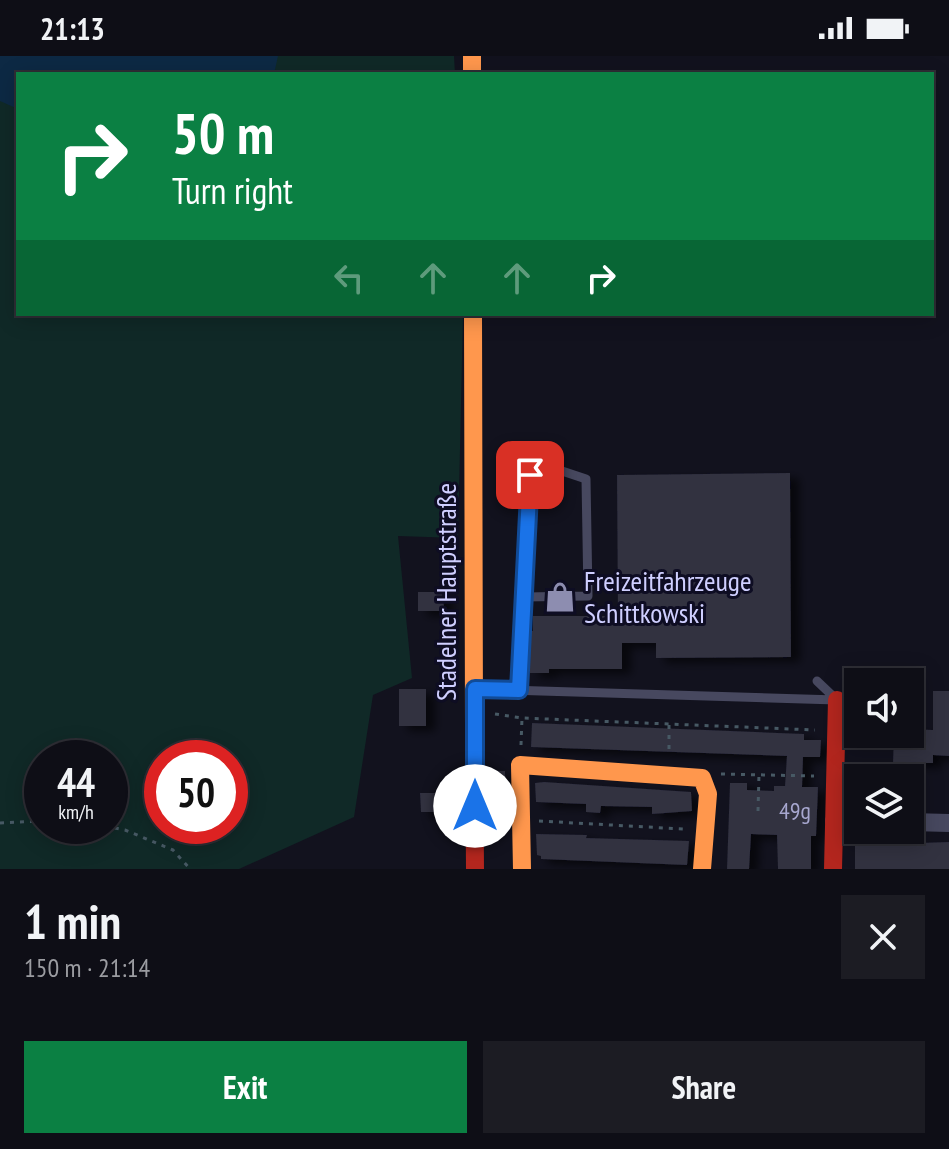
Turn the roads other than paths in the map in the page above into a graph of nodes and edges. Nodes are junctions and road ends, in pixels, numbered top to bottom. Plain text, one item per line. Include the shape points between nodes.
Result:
1 (473, 316) edge
2 (524, 597) junction
3 (817, 681) dead end
4 (475, 689) junction
5 (519, 690) junction
6 (837, 700) junction
7 (834, 821) junction
8 (844, 821) edge
9 (924, 822) edge
10 (949, 823) edge
11 (475, 869) edge
12 (522, 869) edge
13 (702, 869) edge
14 (833, 869) edge

1 - 4 main road, Stadelner Hauptstraße
2 - 2 lane via 530,475 562,471 586,479 588,596
2 - 5 lane
3 - 6 lane
4 - 5 lane
4 - 11 main road, Stadelner Hauptstraße
5 - 6 lane
6 - 7 main road
7 - 8 street
7 - 14 main road
9 - 10 street
12 - 13 main road via 520,765 702,778 708,794

